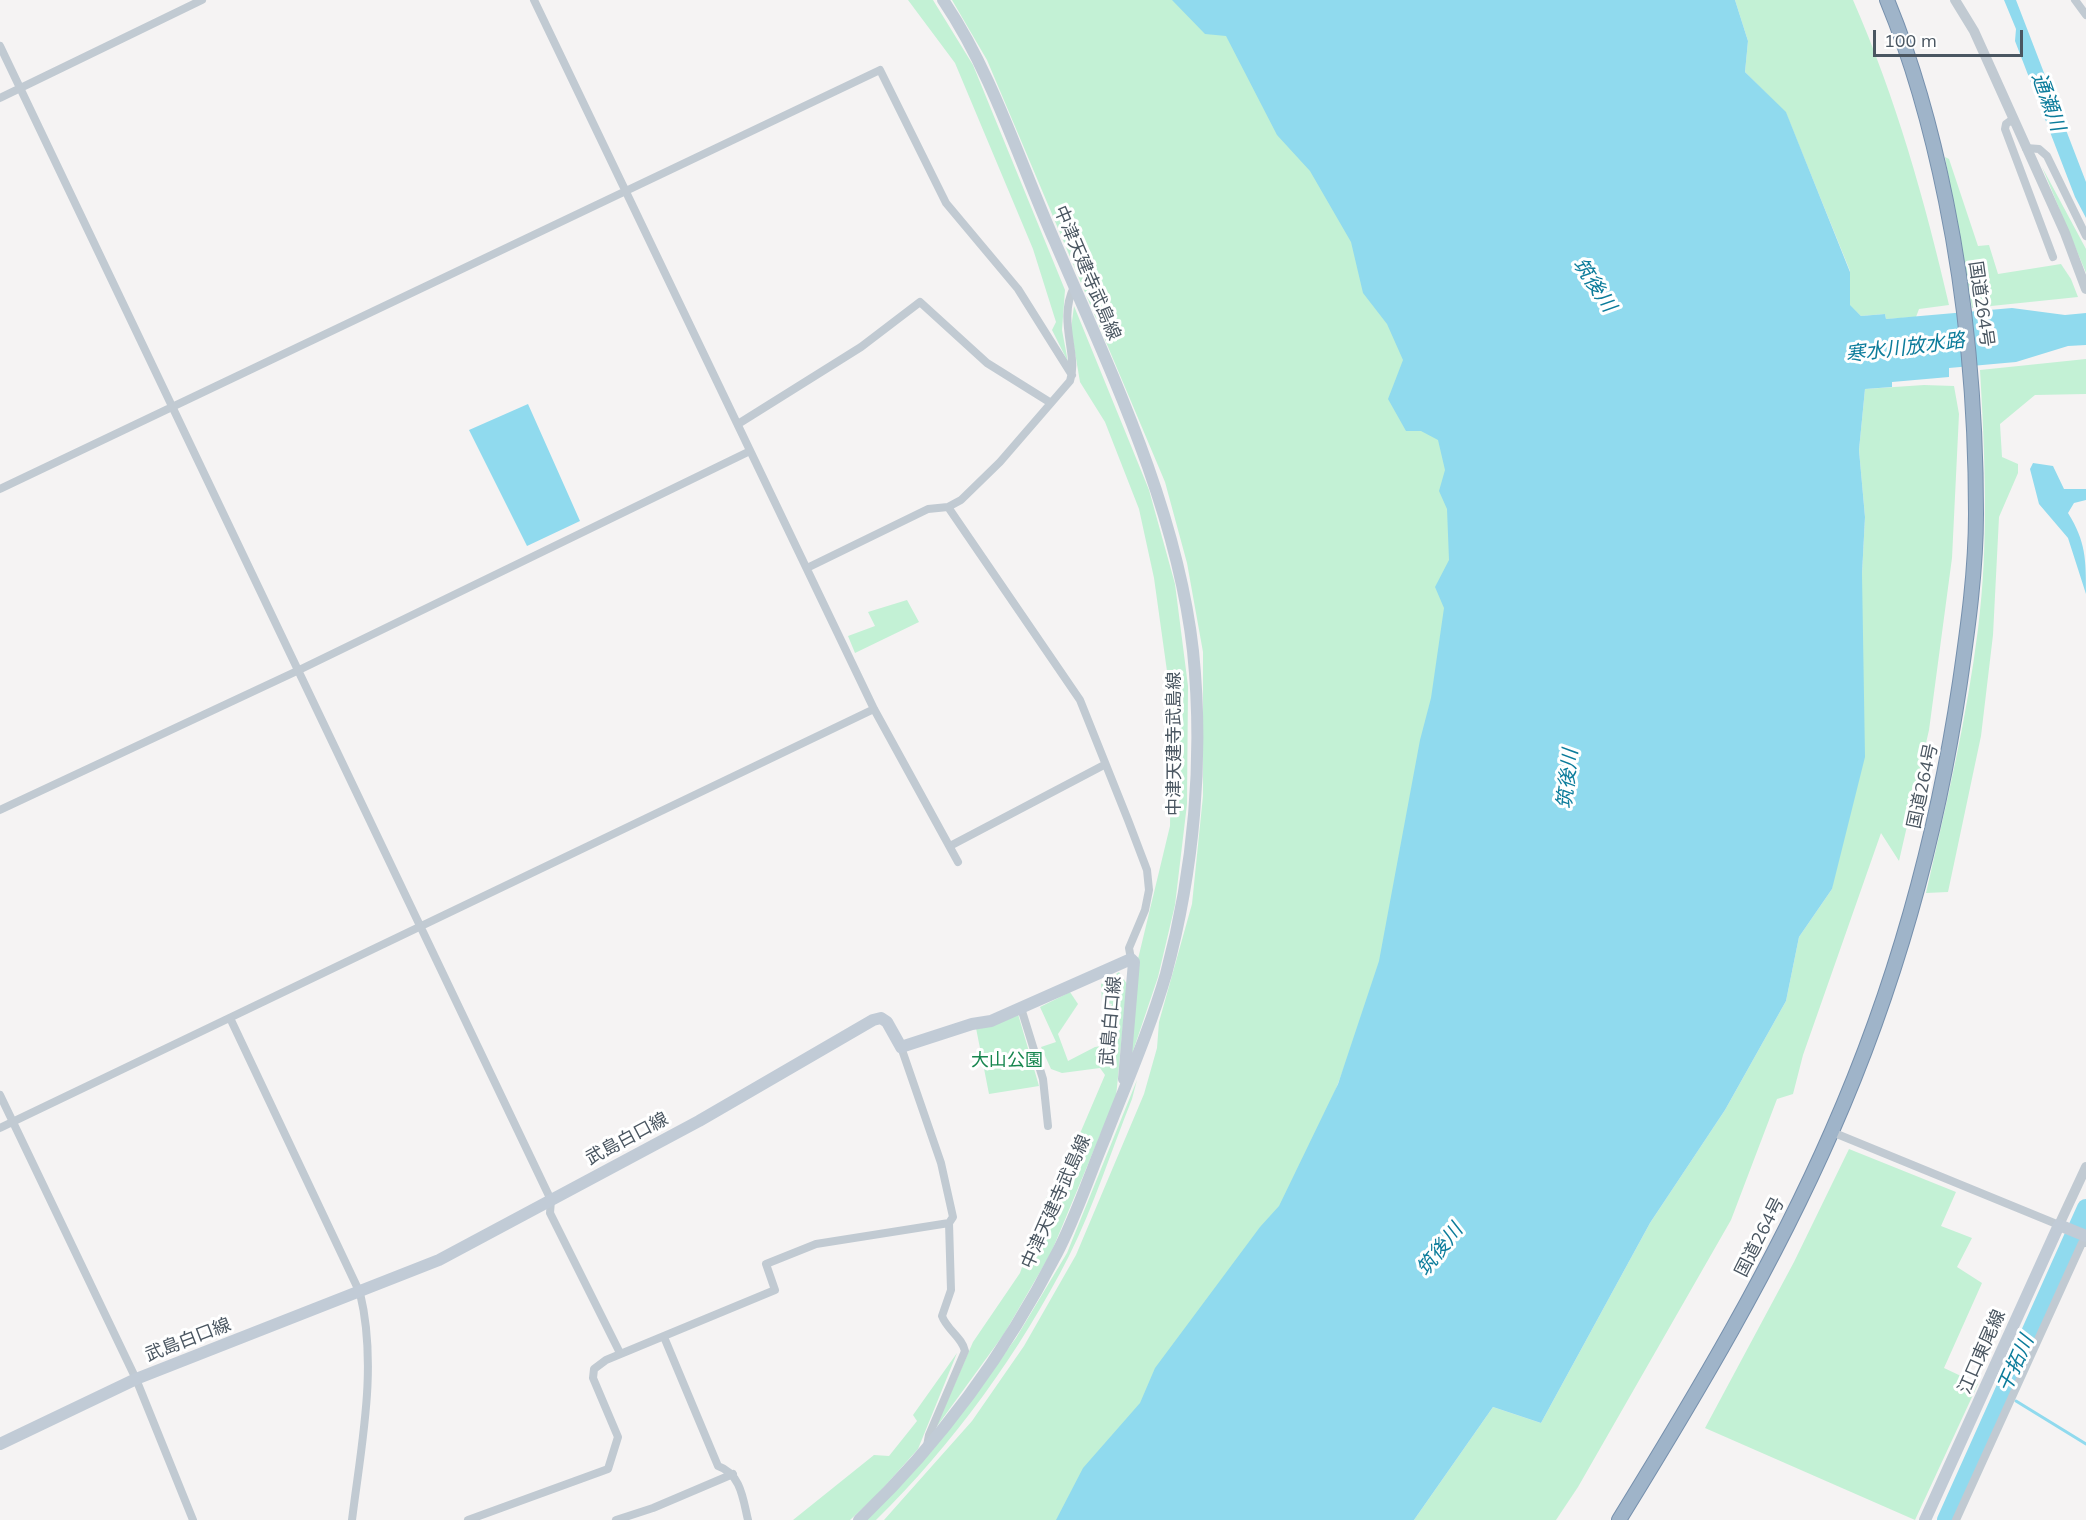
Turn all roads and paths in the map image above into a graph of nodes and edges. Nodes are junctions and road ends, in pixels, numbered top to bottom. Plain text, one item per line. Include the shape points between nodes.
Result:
1 (202, 0) edge
2 (534, 0) edge
3 (943, 0) edge
4 (1887, 0) edge
5 (1954, 0) edge
6 (2075, 0) edge
7 (2086, 15) edge
8 (0, 46) edge
9 (21, 87) junction
10 (0, 98) edge
11 (2013, 119) junction
12 (2026, 148) junction
13 (624, 191) junction
14 (2086, 236) edge
15 (2053, 257) dead end
16 (2085, 286) edge
17 (1074, 287) junction
18 (1072, 375) junction
19 (1051, 403) junction
20 (170, 406) junction
21 (738, 424) junction
22 (748, 452) junction
23 (0, 489) edge
24 (948, 507) junction
25 (807, 568) junction
26 (297, 670) junction
27 (874, 709) junction
28 (1104, 765) junction
29 (0, 810) edge
30 (950, 846) junction
31 (958, 862) dead end
32 (422, 927) junction
33 (1131, 959) junction
34 (1021, 1008) junction
35 (230, 1017) junction
36 (901, 1047) junction
37 (1123, 1092) junction
38 (0, 1095) edge
39 (13, 1122) junction
40 (1047, 1126) dead end
41 (0, 1128) edge
42 (1832, 1132) junction
43 (2086, 1167) edge
44 (551, 1200) junction
45 (949, 1223) junction
46 (2063, 1227) junction
47 (2086, 1236) edge
48 (2086, 1243) edge
49 (360, 1293) junction
50 (664, 1337) junction
51 (620, 1353) junction
52 (136, 1379) junction
53 (0, 1444) edge
54 (927, 1447) junction
55 (733, 1474) junction
56 (193, 1520) edge
57 (352, 1520) edge
58 (468, 1520) edge
59 (616, 1520) edge
60 (748, 1520) edge
61 (859, 1520) edge
62 (1618, 1520) edge
63 (1926, 1520) edge
64 (1956, 1520) edge

1 - 9 street
2 - 13 street
3 - 17 main road, 中津天建寺武島線 via 968,36 985,71
4 - 42 highway, 国道264号 via 1922,98 1939,165 1964,309 1972,369 1976,517 1969,616 1949,753 1933,830 1879,1015
5 - 11 street via 1974,31
6 - 7 street
8 - 9 street
9 - 10 street
9 - 20 street
11 - 12 street
11 - 15 street via 2005,129
12 - 14 street via 2039,149 2047,156
12 - 16 street
13 - 18 street via 880,70 946,203 1018,289
13 - 20 street
13 - 21 street
17 - 18 street via 1066,328
17 - 37 main road, 中津天建寺武島線 via 1155,484 1179,573 1192,651 1196,713 1195,802 1183,901 1165,976
18 - 19 street
19 - 21 street via 987,363 920,302 861,347
19 - 24 street via 1000,462 961,500
20 - 23 street
20 - 26 street
21 - 22 street
22 - 25 street
22 - 26 street
24 - 25 street via 928,509
24 - 28 street via 1080,700
25 - 27 street
26 - 29 street
26 - 32 street
27 - 30 street
27 - 32 street
28 - 30 street
28 - 33 street via 1147,870 1146,910 1129,948
30 - 31 street
32 - 35 street
32 - 44 street
33 - 34 main road, 武島白口線
33 - 37 main road, 武島白口線 via 1134,962
34 - 36 main road, 武島白口線 via 991,1021
34 - 40 street via 1043,1079
35 - 39 street
35 - 49 street
36 - 44 main road, 武島白口線 via 887,1022 881,1018 873,1020 699,1121
36 - 45 street via 941,1163 953,1217
37 - 54 main road, 中津天建寺武島線 via 1058,1251 1010,1337
38 - 39 street
39 - 41 street
39 - 52 street
42 - 46 street
42 - 62 highway, 国道264号 via 1770,1260
43 - 46 street
44 - 49 main road, 武島白口線 via 439,1260
44 - 51 street via 550,1212
45 - 50 street via 816,1244 766,1264 775,1290
45 - 54 street via 951,1290 942,1316 965,1351
46 - 47 main road
46 - 63 main road, 江口東尾線
48 - 64 street via 2082,1243
49 - 52 main road, 武島白口線
49 - 57 street via 367,1410
50 - 51 street
50 - 55 street via 718,1466
51 - 58 street via 594,1369 596,1386 618,1437 608,1469
52 - 53 main road, 武島白口線
52 - 56 street
54 - 61 main road, 中津天建寺武島線
55 - 59 street
55 - 60 street

